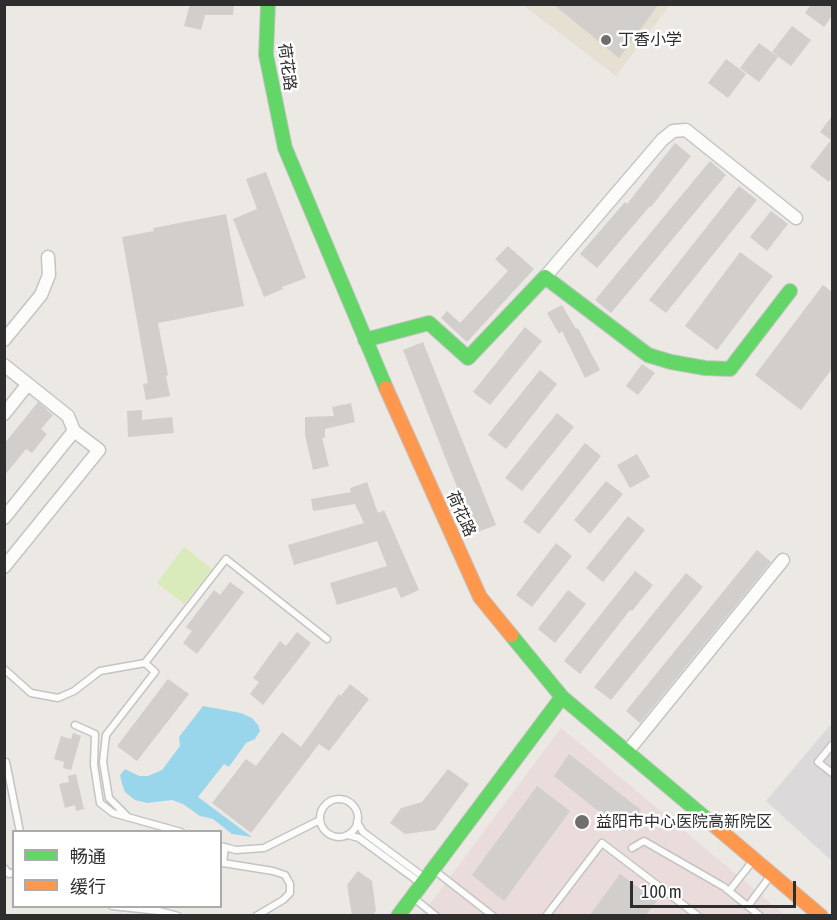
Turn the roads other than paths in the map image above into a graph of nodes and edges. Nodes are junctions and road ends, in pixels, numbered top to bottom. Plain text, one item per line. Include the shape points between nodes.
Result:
1 (271, 6) edge
2 (796, 218) dead end
3 (48, 257) dead end
4 (545, 277) junction
5 (790, 291) dead end
6 (4, 340) edge
7 (364, 340) junction
8 (4, 365) edge
9 (28, 384) junction
10 (4, 414) edge
11 (74, 430) junction
12 (4, 518) edge
13 (783, 560) dead end
14 (4, 567) edge
15 (327, 639) dead end
16 (145, 663) junction
17 (4, 669) edge
18 (562, 697) junction
19 (75, 725) dead end
20 (832, 745) edge
21 (627, 752) junction
22 (6, 762) dead end
23 (832, 773) edge
24 (126, 815) junction
25 (320, 820) junction
26 (357, 822) junction
27 (20, 830) edge
28 (176, 830) edge
29 (348, 835) junction
30 (223, 846) edge
31 (633, 848) dead end
32 (754, 859) junction
33 (772, 874) junction
34 (427, 877) junction
35 (729, 891) junction
36 (412, 897) junction
37 (748, 906) junction
38 (131, 908) edge
39 (178, 915) edge
40 (256, 915) edge
41 (398, 915) edge
42 (436, 915) edge
43 (493, 915) edge
44 (546, 915) edge
45 (699, 915) edge
46 (760, 915) edge
47 (821, 915) edge

1 - 7 street, 荷花路 via 266,55 285,148
2 - 4 street via 686,130 673,131
3 - 6 street via 50,275 41,295
4 - 5 street via 648,355 705,368 730,369
4 - 7 street via 468,358 429,323
7 - 18 street, 荷花路 via 480,597
8 - 9 street
9 - 10 street
9 - 11 street via 68,416
11 - 12 street
11 - 14 street via 99,450
13 - 21 street
15 - 16 lane via 226,559
16 - 17 lane via 100,671 75,691 58,698 31,693
16 - 24 lane via 155,672 106,735 103,762 109,798
18 - 21 street, 荷花路
18 - 34 street
19 - 24 lane via 95,734 94,765 100,802 113,813
20 - 23 lane via 818,762
21 - 32 street, 荷花路
22 - 27 lane
24 - 28 lane
25 - 26 lane via 325,805 340,800 354,807
25 - 29 lane via 332,836
25 - 30 lane via 264,848 236,850
26 - 29 lane
26 - 34 lane via 363,832
29 - 34 lane
30 - 40 lane via 223,863 273,871 285,875 290,884 290,892 283,900
31 - 35 lane via 644,841
32 - 33 street, 荷花路
32 - 35 lane
33 - 37 lane
33 - 47 street, 荷花路
34 - 36 street
34 - 43 lane
35 - 37 lane
36 - 41 street
36 - 42 lane
37 - 46 lane
38 - 39 lane
44 - 45 lane via 602,843

